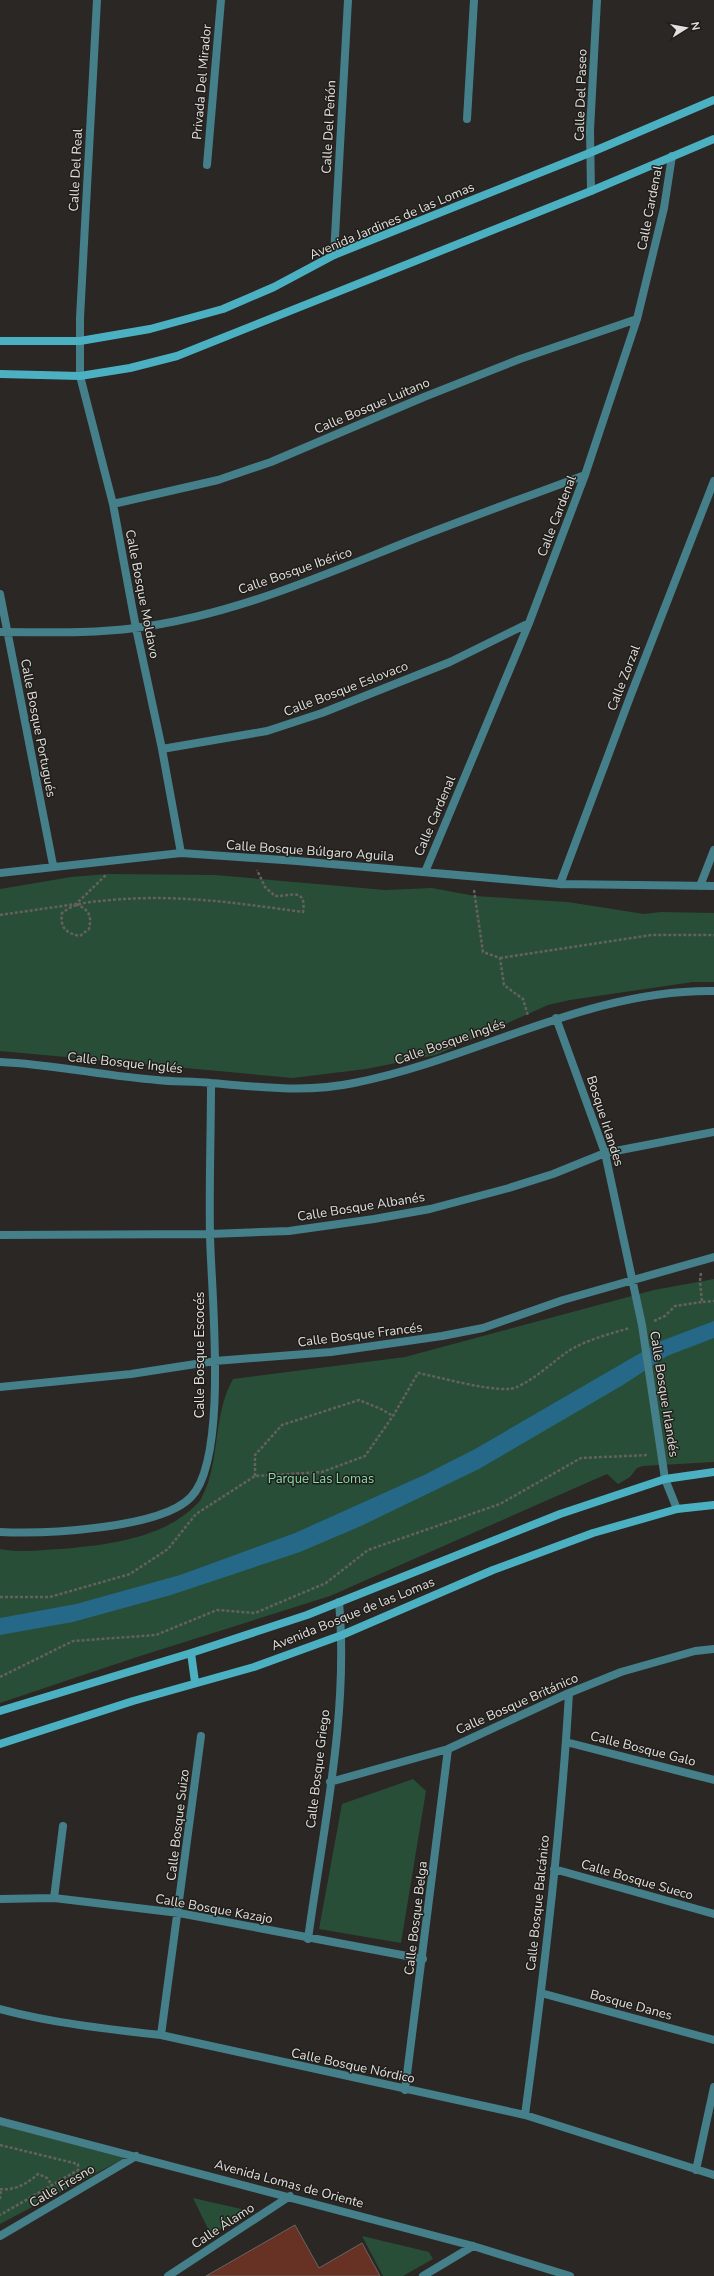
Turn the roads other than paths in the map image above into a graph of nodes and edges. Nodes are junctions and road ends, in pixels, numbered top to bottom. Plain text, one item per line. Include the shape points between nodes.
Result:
1 (97, 0) edge
2 (220, 0) edge
3 (348, 0) edge
4 (474, 0) edge
5 (597, 0) edge
6 (714, 100) edge
7 (467, 119) dead end
8 (714, 139) edge
9 (592, 152) junction
10 (672, 156) junction
11 (207, 165) dead end
12 (591, 191) junction
13 (334, 255) junction
14 (638, 319) junction
15 (0, 341) edge
16 (80, 341) junction
17 (0, 374) edge
18 (80, 376) junction
19 (585, 475) junction
20 (714, 481) edge
21 (113, 504) junction
22 (0, 594) edge
23 (529, 623) junction
24 (136, 628) junction
25 (3, 632) edge
26 (162, 749) junction
27 (714, 850) edge
28 (181, 853) junction
29 (53, 866) junction
30 (425, 872) junction
31 (0, 873) edge
32 (560, 884) junction
33 (700, 886) junction
34 (714, 886) edge
35 (714, 991) edge
36 (556, 1018) junction
37 (0, 1062) edge
38 (211, 1083) junction
39 (714, 1132) edge
40 (605, 1153) junction
41 (210, 1234) junction
42 (0, 1235) edge
43 (714, 1257) edge
44 (632, 1281) junction
45 (215, 1361) junction
46 (0, 1387) edge
47 (714, 1472) edge
48 (665, 1479) junction
49 (714, 1505) edge
50 (677, 1509) junction
51 (0, 1532) edge
52 (339, 1602) junction
53 (342, 1635) junction
54 (714, 1649) edge
55 (191, 1653) junction
56 (195, 1682) junction
57 (569, 1693) junction
58 (0, 1712) edge
59 (201, 1736) dead end
60 (566, 1742) junction
61 (0, 1744) edge
62 (448, 1749) junction
63 (714, 1780) edge
64 (330, 1782) junction
65 (63, 1826) dead end
66 (554, 1869) junction
67 (54, 1898) junction
68 (0, 1899) edge
69 (179, 1913) junction
70 (714, 1914) edge
71 (308, 1939) junction
72 (423, 1960) junction
73 (541, 1993) junction
74 (0, 2009) edge
75 (161, 2035) junction
76 (714, 2040) edge
77 (714, 2087) edge
78 (406, 2090) junction
79 (525, 2115) junction
80 (0, 2121) edge
81 (136, 2156) junction
82 (696, 2170) junction
83 (714, 2175) edge
84 (290, 2196) junction
85 (0, 2236) edge
86 (473, 2246) junction
87 (168, 2276) edge
88 (423, 2276) edge
89 (570, 2276) edge

1 - 16 street, Calle Del Real
2 - 11 street, Privada Del Mirador
3 - 13 street, Calle Del Peñón
4 - 7 street
5 - 9 street, Calle Del Paseo via 590,130
6 - 9 street, Avenida Jardines de las Lomas
8 - 10 street
9 - 12 street, Calle Del Paseo
9 - 13 street, Avenida Jardines de las Lomas
10 - 12 street
10 - 14 street, Calle Cardenal via 664,208
12 - 18 street via 177,356 130,368
13 - 16 street, Avenida Jardines de las Lomas via 274,287 223,309 150,329
14 - 19 street, Calle Cardenal
14 - 21 street, Calle Bosque Luitano via 453,385 271,462 218,480
15 - 16 street, Avenida Jardines de las Lomas
16 - 18 street, Calle Bosque Moldavo
17 - 18 street
18 - 21 street, Calle Bosque Moldavo
19 - 23 street, Calle Cardenal
19 - 24 street, Calle Bosque Ibérico via 410,540 312,580 212,612
20 - 32 street, Calle Zorzal
21 - 24 street, Calle Bosque Moldavo
22 - 25 street, Calle Bosque Portugués
23 - 26 street, Calle Bosque Eslovaco via 450,662 322,713 267,731
23 - 30 street, Calle Cardenal
24 - 25 street, Calle Bosque Ibérico via 83,633
24 - 26 street, Calle Bosque Moldavo
25 - 29 street, Calle Bosque Portugués
26 - 28 street, Calle Bosque Moldavo
27 - 33 street
28 - 29 street, Calle Bosque Búlgaro Aguila
28 - 30 street, Calle Bosque Búlgaro Aguila
29 - 31 street, Calle Bosque Búlgaro Aguila
30 - 32 street, Calle Bosque Búlgaro Aguila
32 - 33 street, Calle Bosque Búlgaro Aguila
33 - 34 street, Calle Bosque Búlgaro Aguila
35 - 36 street, Calle Bosque Inglés via 692,991 625,1001
36 - 38 street, Calle Bosque Inglés via 438,1061 352,1083 309,1089 253,1088
36 - 40 street, Bosque Irlandes
37 - 38 street, Calle Bosque Inglés via 156,1080
38 - 41 street, Calle Bosque Escocés
39 - 40 street, Calle Bosque Albanés
40 - 41 street, Calle Bosque Albanés via 517,1186 430,1209 289,1231
40 - 44 street, Bosque Irlandes
41 - 42 street, Calle Bosque Albanés
41 - 45 street, Calle Bosque Escocés
43 - 44 street, Calle Bosque Francés
44 - 45 street, Calle Bosque Francés via 563,1300 483,1328 442,1336 331,1352
44 - 48 street, Calle Bosque Irlandés via 642,1325
45 - 46 street, Calle Bosque Francés via 131,1374
45 - 51 street, Calle Bosque Escocés via 213,1424 204,1476 191,1497 176,1510 148,1519 107,1526 23,1533
47 - 48 street, Avenida Bosque de las Lomas
48 - 50 street, Calle Bosque Irlandés
48 - 52 street, Avenida Bosque de las Lomas via 554,1516
49 - 50 street, Avenida Bosque de las Lomas
50 - 53 street, Avenida Bosque de las Lomas via 593,1532 541,1551
52 - 53 street, Calle Bosque Griego
52 - 55 street, Avenida Bosque de las Lomas
53 - 56 street, Avenida Bosque de las Lomas via 254,1667
53 - 64 street, Calle Bosque Griego
54 - 57 street, Calle Bosque Británico via 695,1651 622,1672
55 - 56 street
55 - 58 street, Avenida Bosque de las Lomas
56 - 61 street, Avenida Bosque de las Lomas
57 - 60 street, Calle Bosque Balcánico
57 - 62 street, Calle Bosque Británico
59 - 69 street, Calle Bosque Suizo
60 - 63 street, Calle Bosque Galo
60 - 66 street, Calle Bosque Balcánico
62 - 64 street, Calle Bosque Británico
62 - 72 street, Calle Bosque Belga
64 - 71 street, Calle Bosque Griego
65 - 67 street
66 - 70 street, Calle Bosque Sueco
66 - 73 street, Calle Bosque Balcánico
67 - 68 street, Calle Bosque Kazajo
67 - 69 street, Calle Bosque Kazajo
69 - 71 street, Calle Bosque Kazajo
69 - 75 street, Calle Bosque Suizo
71 - 72 street, Calle Bosque Kazajo
72 - 78 street, Calle Bosque Belga
73 - 76 street, Bosque Danes
73 - 79 street, Calle Bosque Balcánico
74 - 75 street, Calle Bosque Nórdico via 105,2029
75 - 78 street, Calle Bosque Nórdico
77 - 82 street
78 - 79 street, Calle Bosque Nórdico
79 - 82 street, Calle Bosque Nórdico
80 - 81 street, Avenida Lomas de Oriente
81 - 84 street, Avenida Lomas de Oriente
81 - 85 street, Calle Fresno
82 - 83 street, Calle Bosque Nórdico
84 - 86 street, Avenida Lomas de Oriente
84 - 87 street, Calle Álamo
86 - 88 street
86 - 89 street, Avenida Lomas de Oriente

